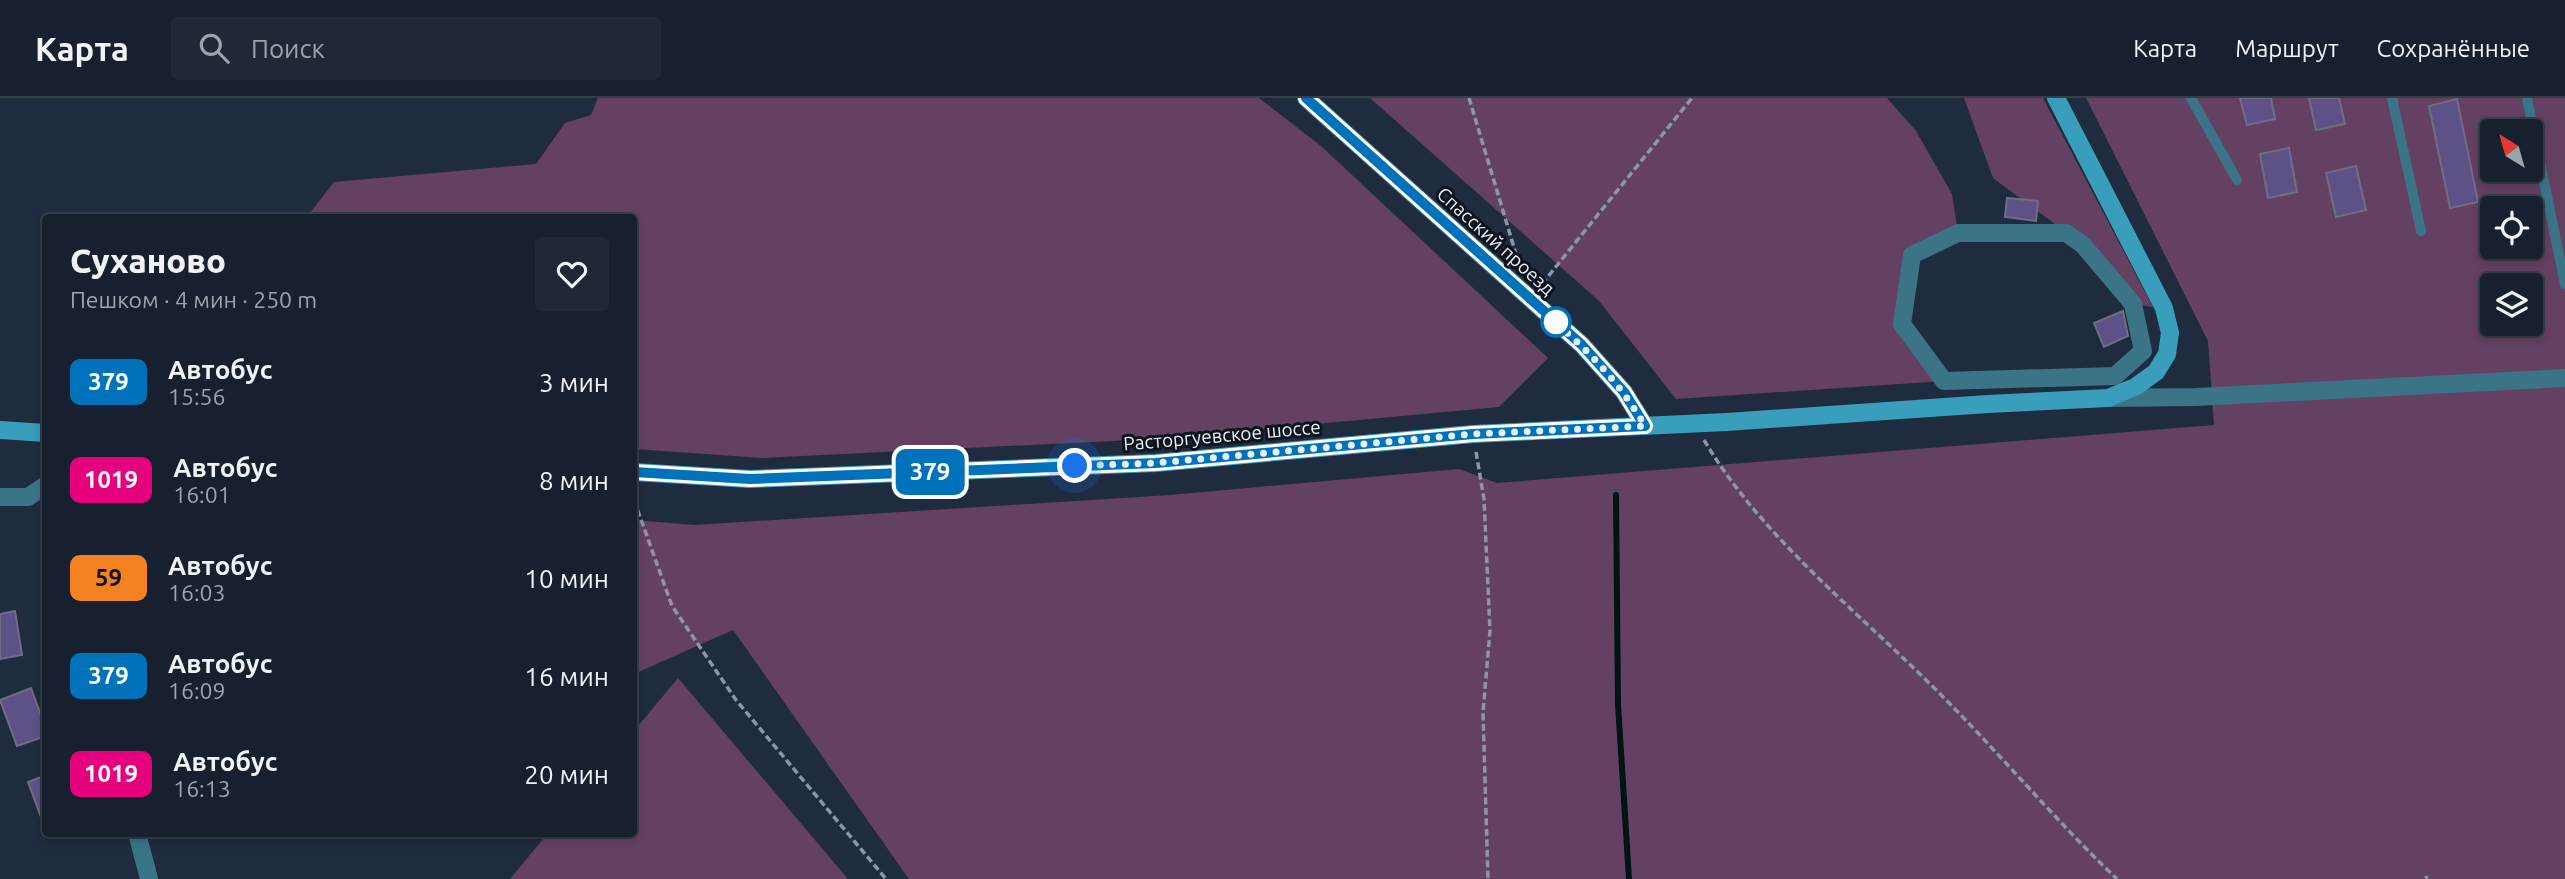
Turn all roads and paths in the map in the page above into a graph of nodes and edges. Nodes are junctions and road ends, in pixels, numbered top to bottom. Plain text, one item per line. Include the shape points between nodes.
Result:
1 (1306, 98) edge
2 (1469, 98) edge
3 (1692, 98) edge
4 (2056, 98) edge
5 (2191, 98) edge
6 (2392, 98) edge
7 (2527, 98) edge
8 (2237, 180) dead end
9 (2421, 231) dead end
10 (2565, 284) edge
11 (1530, 299) junction
12 (2143, 351) joint
13 (2565, 378) edge
14 (2108, 398) junction
15 (1694, 424) junction
16 (1645, 426) junction
17 (0, 430) edge
18 (42, 433) edge
19 (1473, 434) junction
20 (637, 472) edge
21 (42, 488) edge
22 (0, 497) edge
23 (637, 509) edge
24 (138, 837) edge
25 (149, 879) edge
26 (886, 879) edge
27 (1488, 879) edge
28 (2117, 879) edge

1 - 11 street, Спасский проезд
2 - 11 path
3 - 11 path
4 - 14 main road via 2164,308 2170,333 2167,354 2156,372
5 - 8 lane
6 - 9 lane
7 - 10 lane
11 - 16 street, Спасский проезд via 1582,345 1624,392
12 - 12 street via 2115,376 1944,381 1902,324 1912,255 1958,233 2066,233 2083,245 2133,304
13 - 14 street
14 - 15 main road, Расторгуевское шоссе
15 - 16 main road, Расторгуевское шоссе
15 - 28 path via 1719,465 1792,552 1951,704
16 - 19 main road, Расторгуевское шоссе
17 - 18 main road
19 - 20 main road, Расторгуевское шоссе via 1156,463 750,479
19 - 27 path via 1484,499 1490,631 1483,712
21 - 22 street via 28,497
23 - 26 path via 671,606 736,700
24 - 25 street

